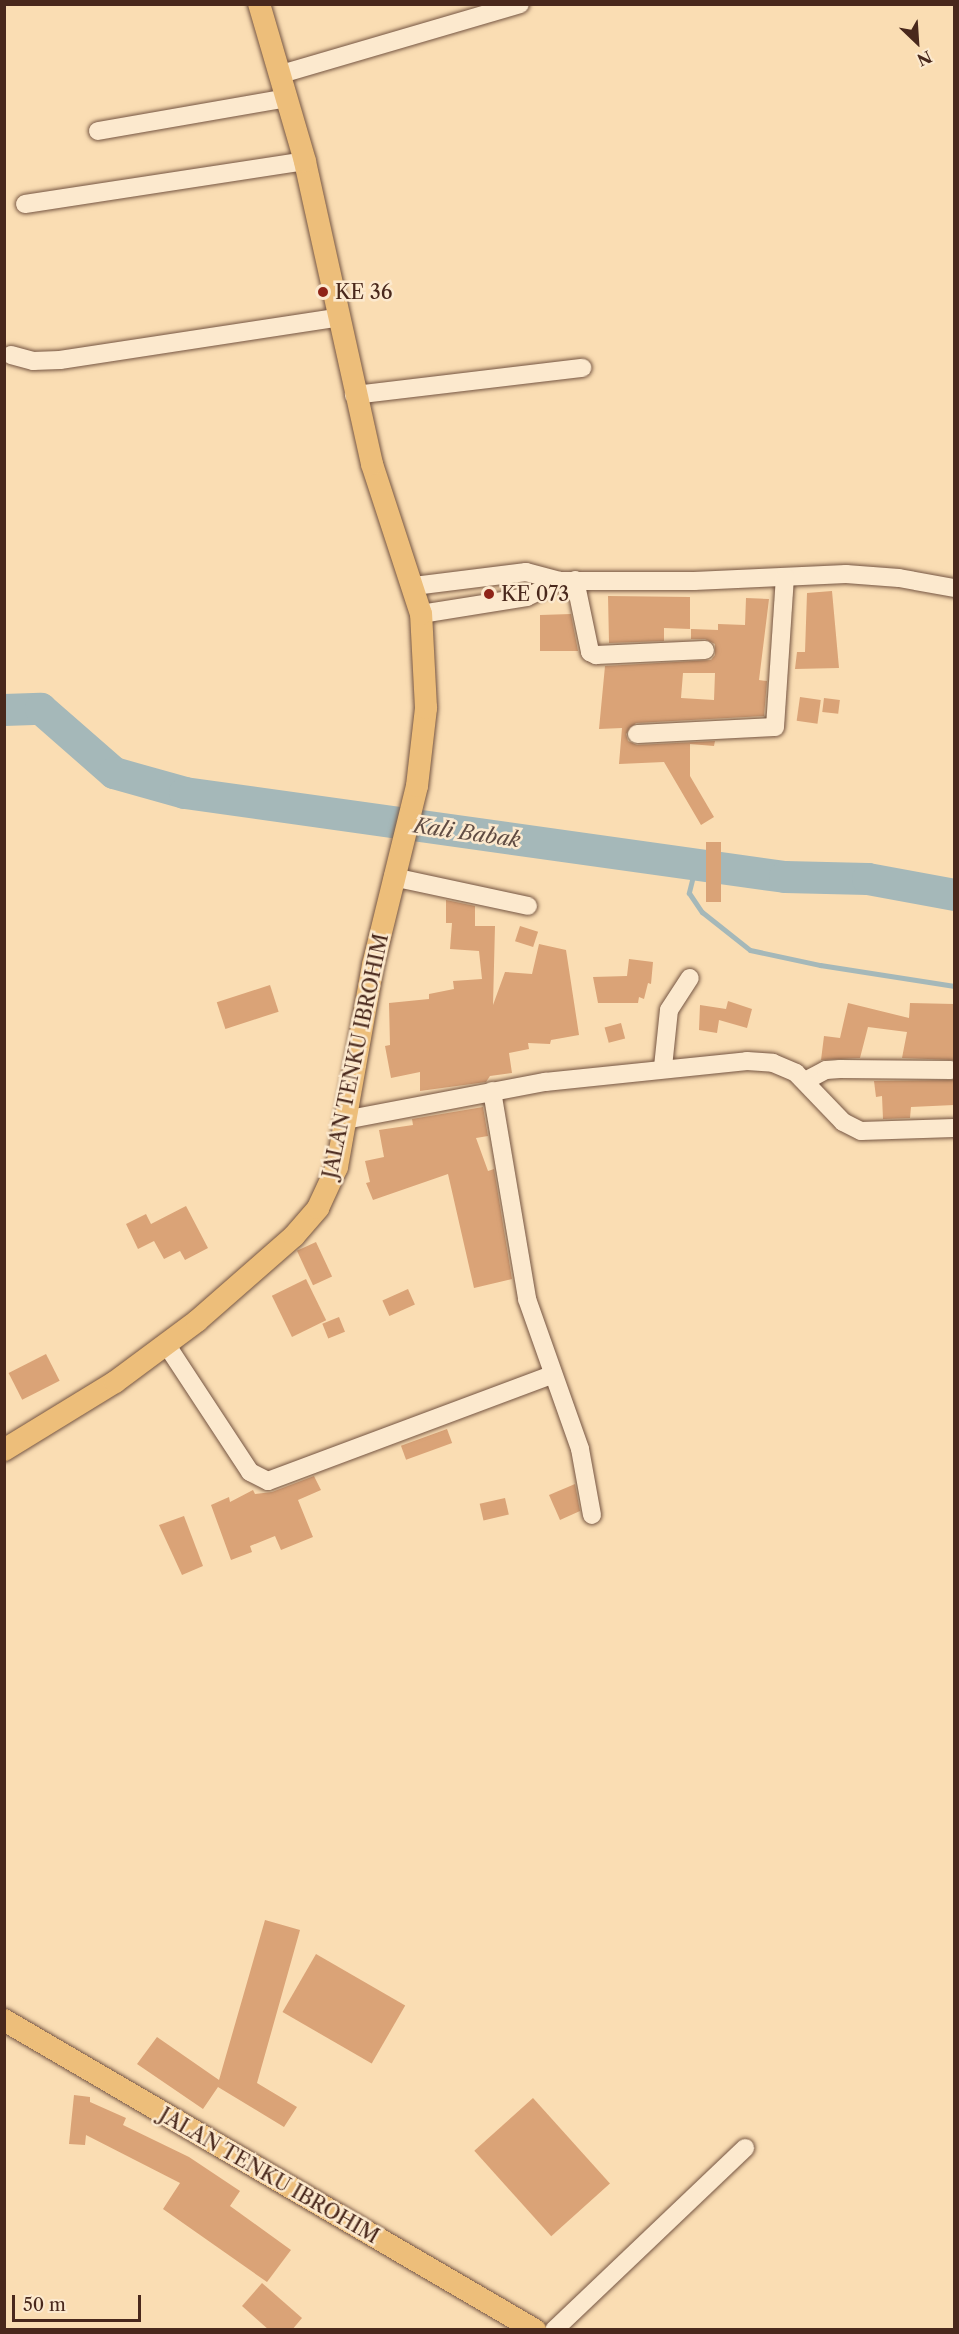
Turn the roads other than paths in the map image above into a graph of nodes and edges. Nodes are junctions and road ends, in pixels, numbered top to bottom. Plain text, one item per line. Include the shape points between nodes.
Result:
1 (259, 4) edge
2 (520, 4) edge
3 (281, 74) junction
4 (288, 98) junction
5 (98, 131) dead end
6 (305, 161) junction
7 (25, 204) dead end
8 (341, 317) junction
9 (11, 355) dead end
10 (582, 368) dead end
11 (354, 395) junction
12 (785, 577) junction
13 (567, 580) junction
14 (414, 586) junction
15 (954, 588) edge
16 (421, 614) junction
17 (705, 650) dead end
18 (638, 734) dead end
19 (394, 871) junction
20 (528, 906) dead end
21 (690, 978) dead end
22 (663, 1067) junction
23 (951, 1070) dead end
24 (807, 1080) junction
25 (492, 1090) junction
26 (345, 1120) junction
27 (954, 1128) edge
28 (166, 1344) junction
29 (552, 1375) junction
30 (4, 1450) edge
31 (592, 1515) dead end
32 (4, 2020) edge
33 (745, 2148) dead end
34 (535, 2330) edge
35 (554, 2330) edge

1 - 3 main road, JALAN TENKU IBROHIM
2 - 3 street
3 - 4 main road, JALAN TENKU IBROHIM
4 - 5 street
4 - 6 main road, JALAN TENKU IBROHIM
6 - 7 street
6 - 8 main road, JALAN TENKU IBROHIM
8 - 9 street via 60,360 33,361
8 - 11 main road, JALAN TENKU IBROHIM
10 - 11 street
11 - 14 main road, JALAN TENKU IBROHIM via 372,464
12 - 13 street
12 - 15 street via 871,575
12 - 18 street via 775,727
13 - 14 street via 526,572
13 - 16 street via 527,597
13 - 17 street via 590,652 596,655
14 - 16 main road, JALAN TENKU IBROHIM
16 - 19 main road, JALAN TENKU IBROHIM via 426,708 417,786
19 - 20 street
19 - 26 main road, JALAN TENKU IBROHIM
21 - 22 street via 669,1010
22 - 24 street via 760,1061 785,1067
22 - 25 street
23 - 24 street via 840,1069 826,1070
24 - 27 street via 836,1115 861,1131
25 - 26 street
25 - 29 street via 527,1299
26 - 28 main road, JALAN TENKU IBROHIM via 328,1189 305,1224 240,1286
28 - 29 street via 250,1472 268,1480
28 - 30 main road, JALAN TENKU IBROHIM via 73,1410
29 - 31 street via 580,1449
32 - 34 main road, JALAN TENKU IBROHIM
33 - 35 street

